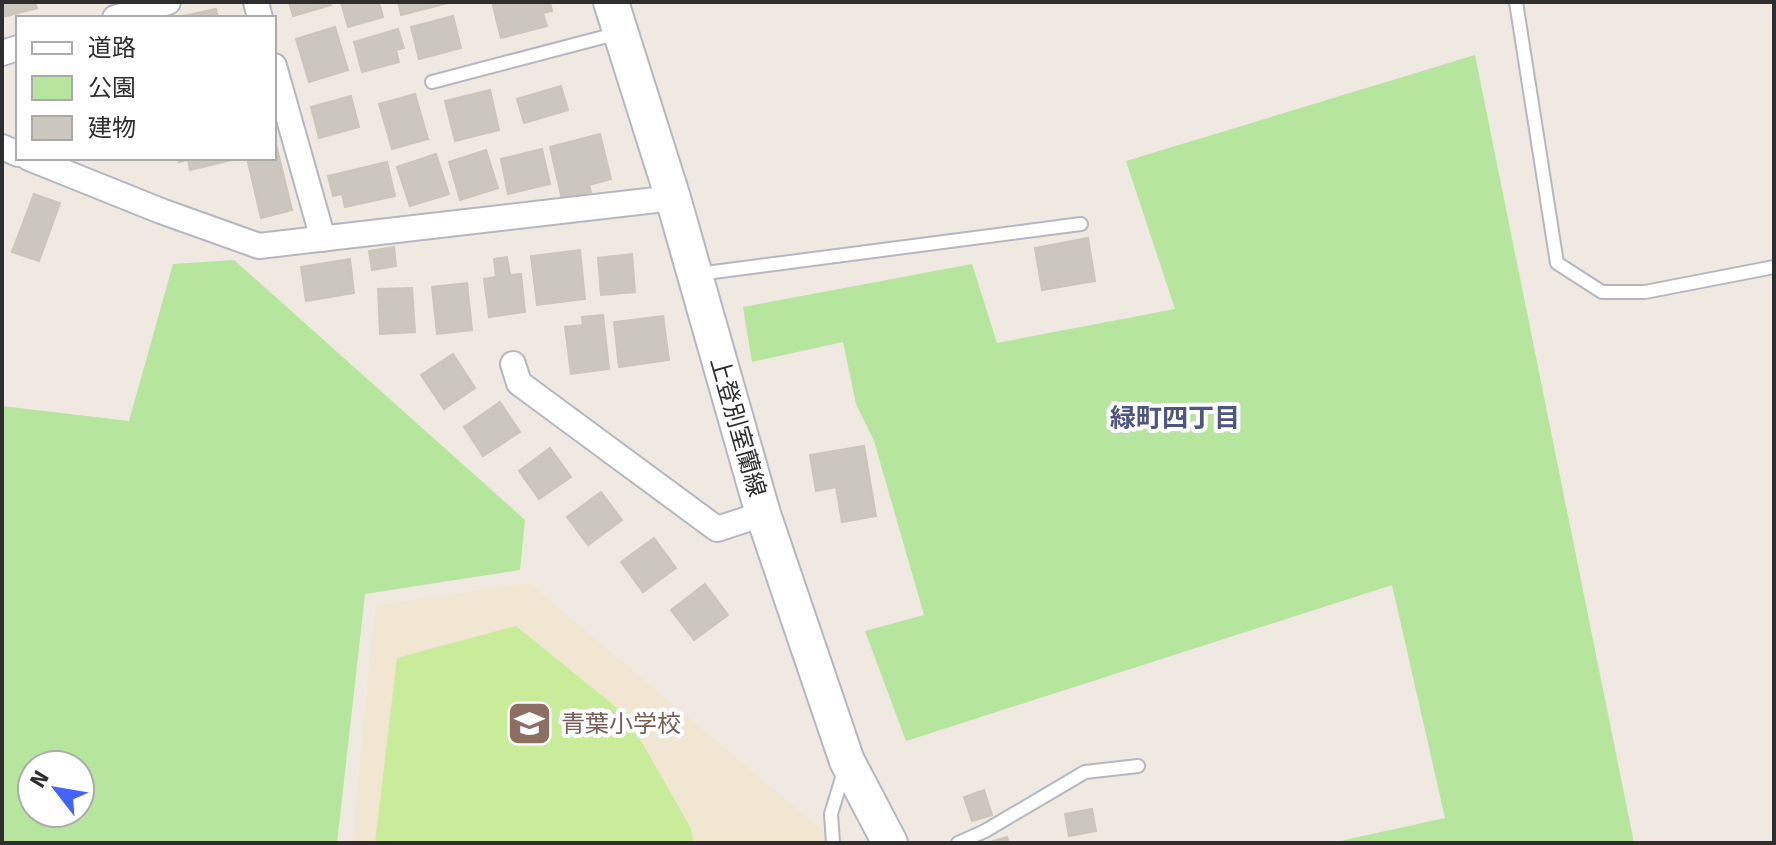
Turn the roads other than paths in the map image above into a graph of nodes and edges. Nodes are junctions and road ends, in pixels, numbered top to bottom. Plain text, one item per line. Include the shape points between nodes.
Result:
1 (168, 2) edge
2 (1516, 2) edge
3 (122, 16) edge
4 (616, 17) edge
5 (276, 73) edge
6 (432, 82) dead end
7 (34, 160) edge
8 (673, 198) junction
9 (1081, 224) dead end
10 (323, 239) junction
11 (1774, 267) edge
12 (695, 274) junction
13 (513, 364) dead end
14 (763, 514) junction
15 (847, 761) junction
16 (1138, 766) dead end
17 (833, 843) edge
18 (890, 843) edge
19 (958, 843) edge

1 - 3 street
2 - 11 lane via 1557,263 1602,292 1645,292
4 - 6 lane
4 - 8 main road, 上登別室蘭線
5 - 10 street
7 - 10 street via 259,246
8 - 10 street
8 - 12 main road, 上登別室蘭線
9 - 12 lane
12 - 14 main road, 上登別室蘭線
13 - 14 street via 519,383 717,529
14 - 15 main road, 上登別室蘭線
15 - 17 lane via 831,814
15 - 18 main road, 上登別室蘭線
16 - 19 lane via 1085,772

